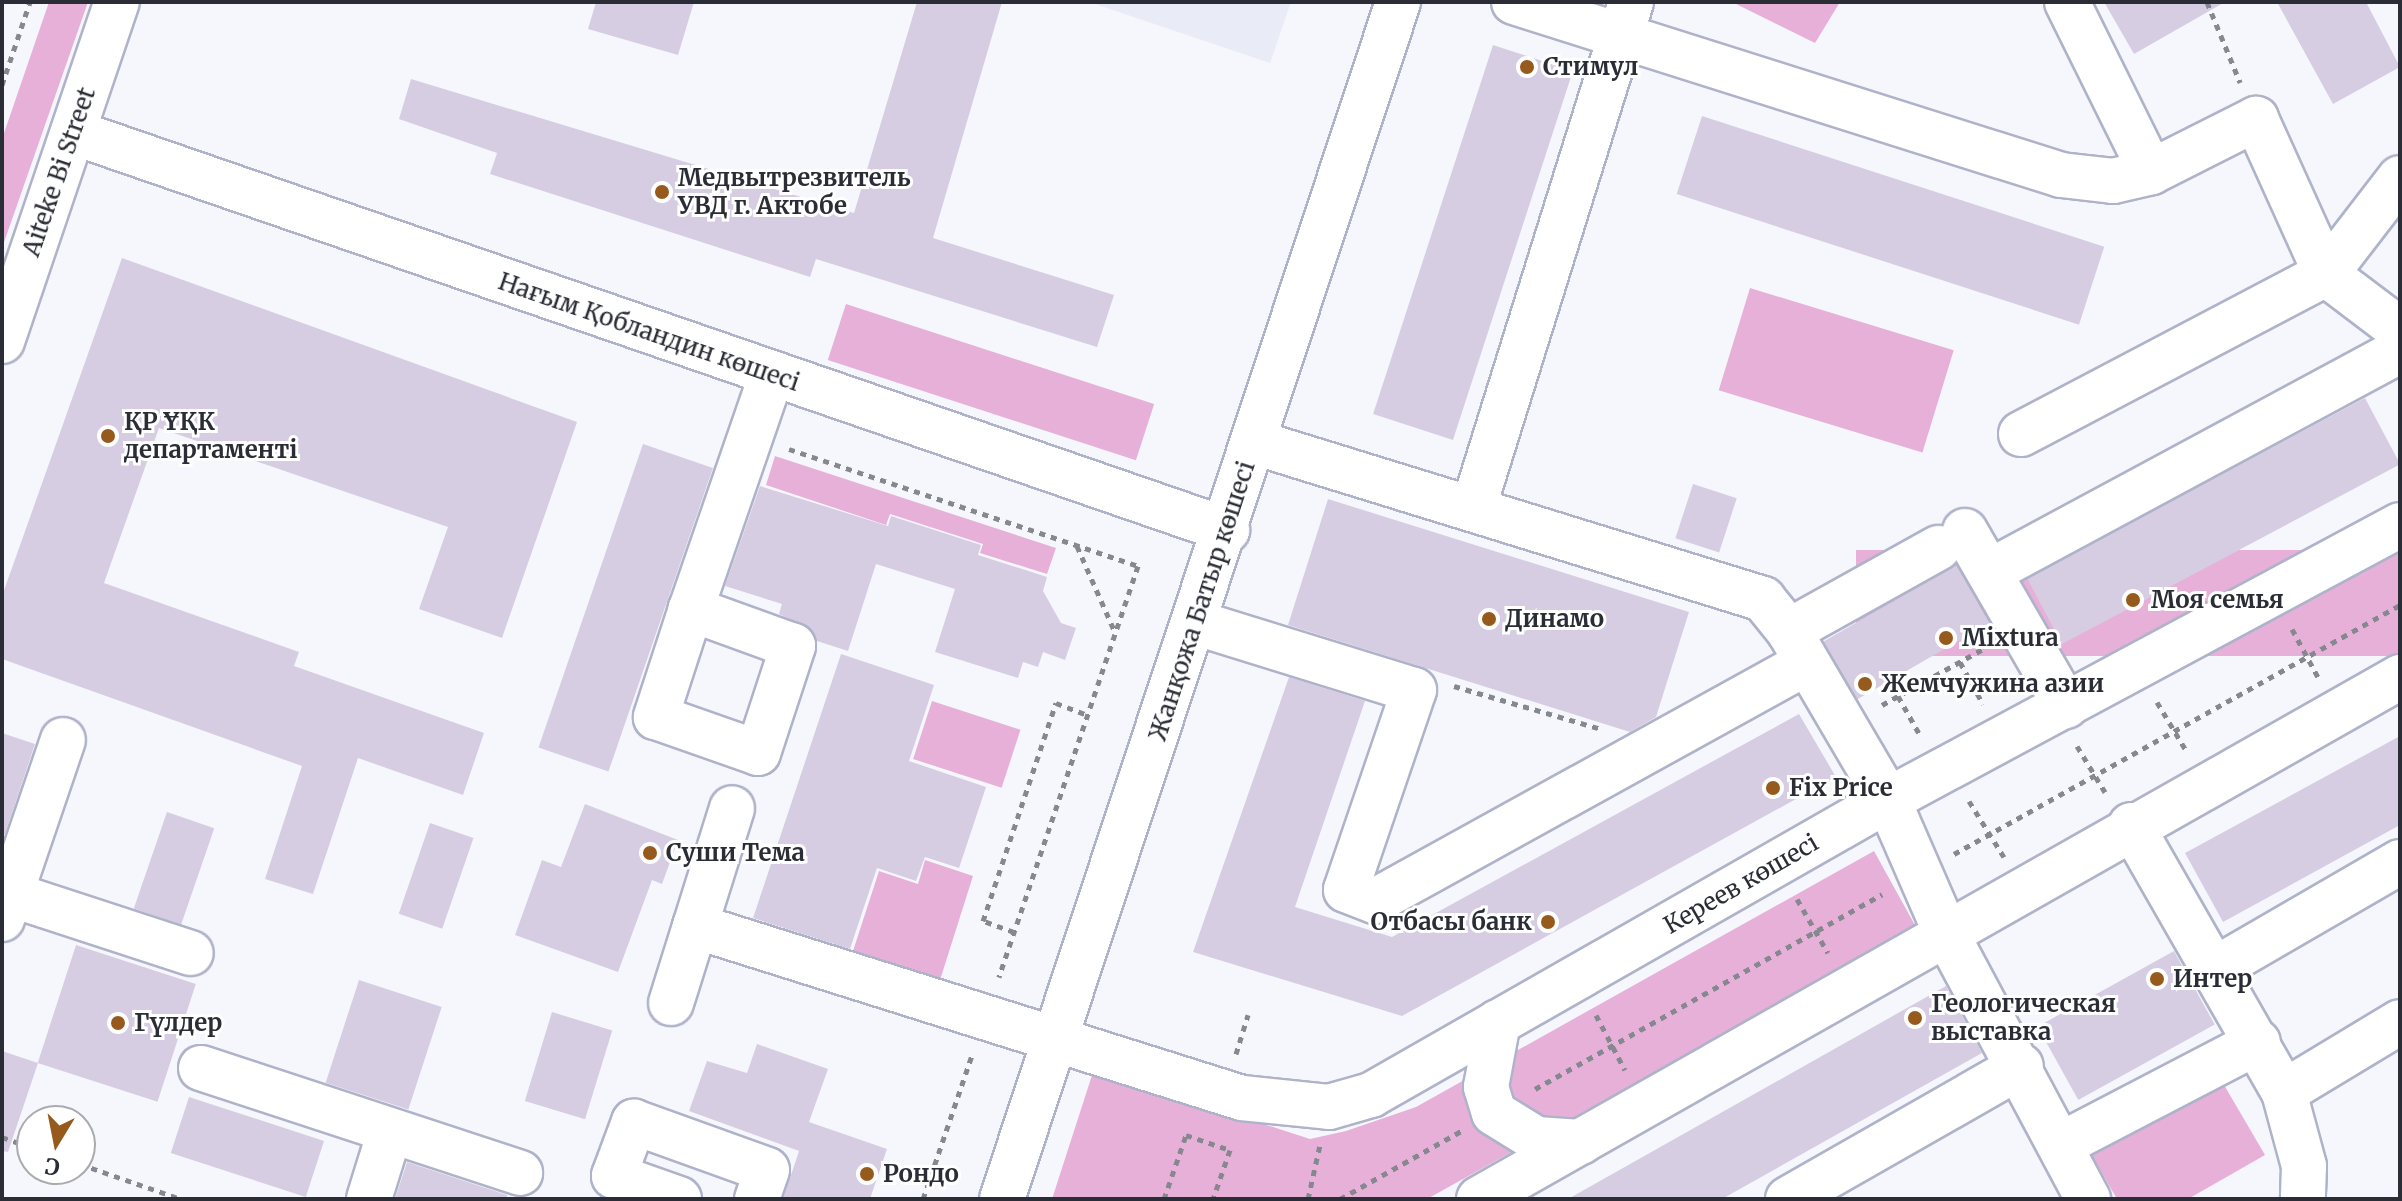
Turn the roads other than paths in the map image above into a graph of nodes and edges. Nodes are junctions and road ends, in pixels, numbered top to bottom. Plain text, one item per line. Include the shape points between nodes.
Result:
1 (117, 2) edge
2 (1398, 2) edge
3 (1514, 2) edge
4 (2067, 2) edge
5 (1625, 19) edge
6 (73, 132) junction
7 (2151, 172) junction
8 (2400, 178) edge
9 (2326, 274) junction
10 (4, 328) edge
11 (2400, 330) edge
12 (2400, 351) edge
13 (772, 374) junction
14 (2021, 434) dead end
15 (1254, 442) junction
16 (1473, 509) junction
17 (2400, 525) edge
18 (1227, 530) junction
19 (1989, 572) junction
20 (691, 609) dead end
21 (1197, 623) junction
22 (1797, 647) junction
23 (2400, 677) edge
24 (2067, 719) junction
25 (63, 740) dead end
26 (1888, 800) junction
27 (732, 808) dead end
28 (2120, 812) junction
29 (2400, 862) edge
30 (6, 907) edge
31 (695, 926) junction
32 (1945, 931) junction
33 (191, 953) dead end
34 (2217, 968) junction
35 (671, 1003) dead end
36 (1498, 1022) junction
37 (2400, 1022) edge
38 (2258, 1042) junction
39 (1057, 1043) junction
40 (2021, 1066) junction
41 (201, 1068) dead end
42 (2284, 1092) junction
43 (390, 1131) junction
44 (1581, 1142) junction
45 (2060, 1145) junction
46 (520, 1173) dead end
47 (610, 1187) edge
48 (369, 1199) edge
49 (679, 1199) edge
50 (757, 1199) edge
51 (1002, 1199) edge
52 (1479, 1199) edge
53 (1788, 1199) edge
54 (2088, 1199) edge
55 (2303, 1199) edge

1 - 6 street, Aiteke Bi Street
2 - 15 street, Жанқожа Батыр көшесі
3 - 5 street
4 - 7 street
5 - 7 street via 2061,175 2113,181
5 - 16 street
6 - 10 street, Aiteke Bi Street
6 - 13 street, Нағым Қобландин көшесі
7 - 9 street via 2256,119
8 - 9 street
9 - 11 street
9 - 14 street
12 - 19 street
13 - 18 street, Нағым Қобландин көшесі
13 - 20 street
15 - 16 street
15 - 18 street, Жанқожа Батыр көшесі
16 - 22 street via 1763,599
17 - 24 street, Кереев көшесі
18 - 21 street, Жанқожа Батыр көшесі
19 - 22 street via 1951,540
19 - 24 street
21 - 22 street via 1414,690 1346,890 1375,901 1656,746
21 - 39 street, Жанқожа Батыр көшесі
22 - 26 street
23 - 28 street
24 - 26 street, Кереев көшесі
25 - 30 street
26 - 32 street
26 - 36 street, Кереев көшесі
27 - 31 street
28 - 32 street
28 - 34 street
29 - 34 street
30 - 33 street
31 - 35 street
31 - 39 street, Кереев көшесі
32 - 40 street
32 - 44 street
34 - 38 street
36 - 39 street, Кереев көшесі via 1371,1095 1329,1107 1242,1098
36 - 44 street via 1486,1087 1494,1113 1536,1139
37 - 42 street
38 - 42 street
38 - 45 street
39 - 51 street, Жанқожа Батыр көшесі
40 - 45 street
40 - 53 street
41 - 43 street
42 - 55 street via 2304,1166
43 - 46 street
43 - 48 street
44 - 52 street
45 - 54 street
47 - 49 street
47 - 50 street via 634,1122 767,1170

